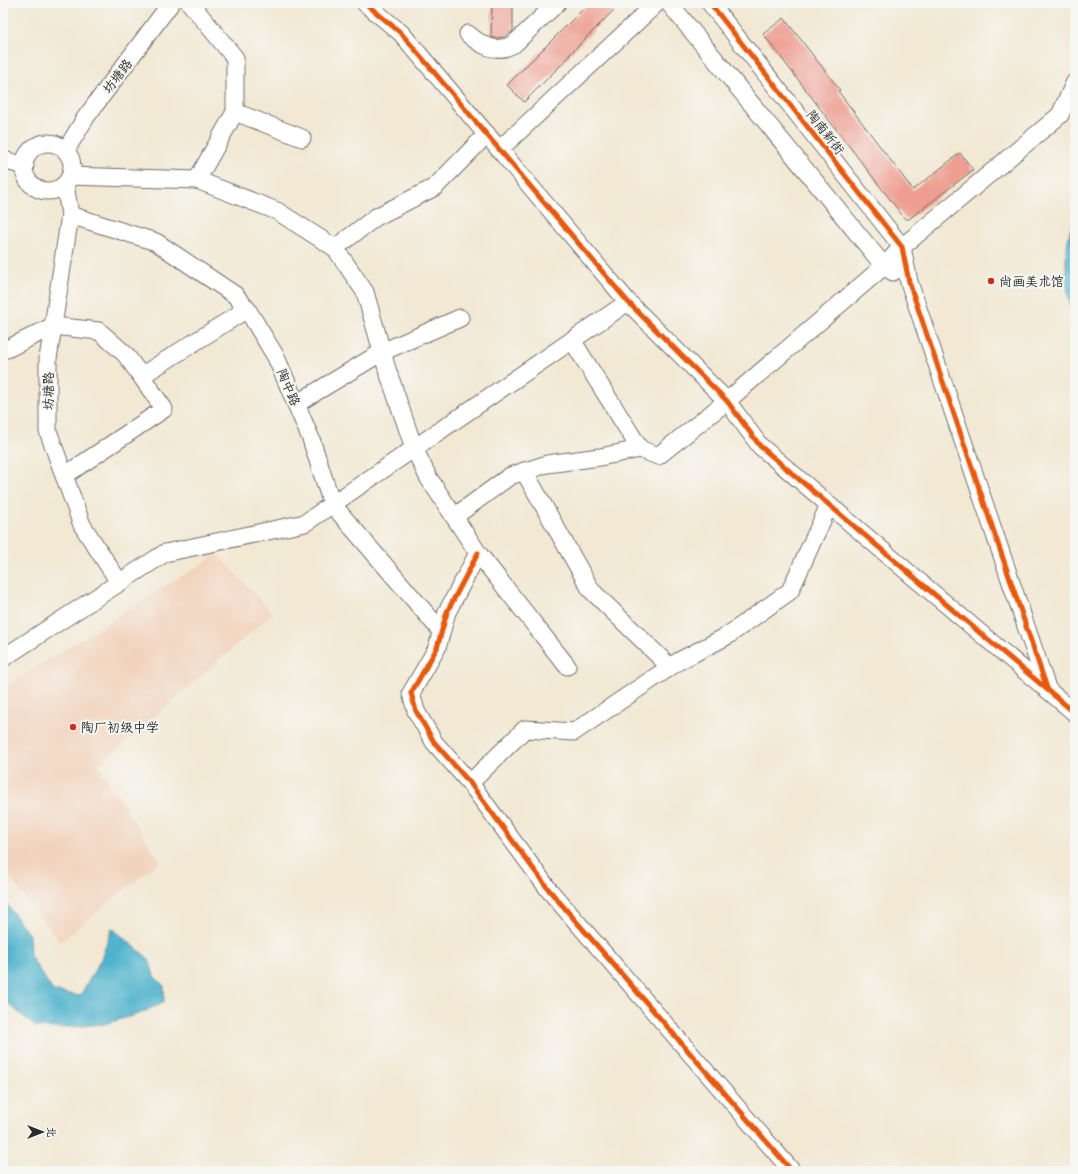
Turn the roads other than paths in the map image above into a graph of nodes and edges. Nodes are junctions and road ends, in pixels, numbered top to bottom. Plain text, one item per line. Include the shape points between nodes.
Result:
1 (171, 3) edge
2 (190, 3) edge
3 (365, 3) edge
4 (557, 3) edge
5 (657, 3) edge
6 (669, 3) edge
7 (710, 3) edge
8 (468, 34) dead end
9 (1075, 82) edge
10 (235, 112) junction
11 (487, 134) junction
12 (302, 138) dead end
13 (66, 150) junction
14 (500, 150) junction
15 (3, 160) edge
16 (25, 166) junction
17 (68, 180) junction
18 (197, 180) junction
19 (70, 215) junction
20 (902, 246) junction
21 (335, 248) junction
22 (884, 266) junction
23 (909, 282) junction
24 (628, 302) junction
25 (247, 309) junction
26 (460, 318) dead end
27 (53, 326) junction
28 (572, 340) junction
29 (7, 349) dead end
30 (382, 352) junction
31 (141, 376) junction
32 (727, 401) junction
33 (296, 404) junction
34 (414, 448) junction
35 (640, 449) junction
36 (524, 471) junction
37 (64, 476) junction
38 (332, 504) junction
39 (829, 506) junction
40 (454, 517) junction
41 (478, 553) junction
42 (120, 582) junction
43 (441, 631) junction
44 (3, 658) edge
45 (567, 666) dead end
46 (670, 667) junction
47 (1047, 688) junction
48 (1075, 713) edge
49 (470, 783) junction
50 (792, 1171) edge

1 - 13 street, 坊塘路 via 86,117
2 - 10 street via 235,58
3 - 11 street via 401,33
4 - 8 street via 508,47 489,47
5 - 14 street
6 - 22 street
7 - 20 street, 陶南新街
9 - 20 street via 1060,115
10 - 12 street
10 - 18 street
11 - 14 street
11 - 21 street via 435,186 376,218
13 - 16 street via 49,143 40,145 29,154
13 - 17 street via 71,158 72,167
14 - 24 street
15 - 16 street
16 - 17 street via 26,176 39,189 57,189
17 - 18 street
17 - 19 street, 坊塘路
18 - 21 street via 277,210
19 - 25 street, 陶中路 via 156,242 235,295
19 - 27 street, 坊塘路
20 - 22 street
20 - 23 street, 陶南新街
21 - 30 street via 365,292
22 - 23 street
22 - 32 street
23 - 47 street, 陶南新街
24 - 28 street
24 - 32 street
25 - 31 street
25 - 33 street, 陶中路 via 276,357
26 - 30 street
27 - 29 street
27 - 31 street via 99,331 125,354
27 - 37 street, 坊塘路 via 48,359 48,431
28 - 34 street
28 - 35 street
30 - 33 street
30 - 34 street
31 - 37 street via 164,409
32 - 35 street via 658,456
32 - 39 street via 760,446
33 - 38 street, 陶中路 via 311,439
34 - 38 street
34 - 40 street via 428,477
35 - 36 street via 547,464
36 - 40 street via 510,476
36 - 46 street via 591,590
37 - 42 street, 坊塘路 via 82,525
38 - 42 street via 305,523 165,553
38 - 43 street, 陶中路
39 - 46 street via 790,591 727,636
39 - 47 street
40 - 41 street
41 - 43 street via 446,612
41 - 45 street
42 - 44 street
43 - 49 street via 436,648 411,693 416,711 434,742
46 - 49 street via 574,732 525,729
47 - 48 street
49 - 50 street via 549,890

